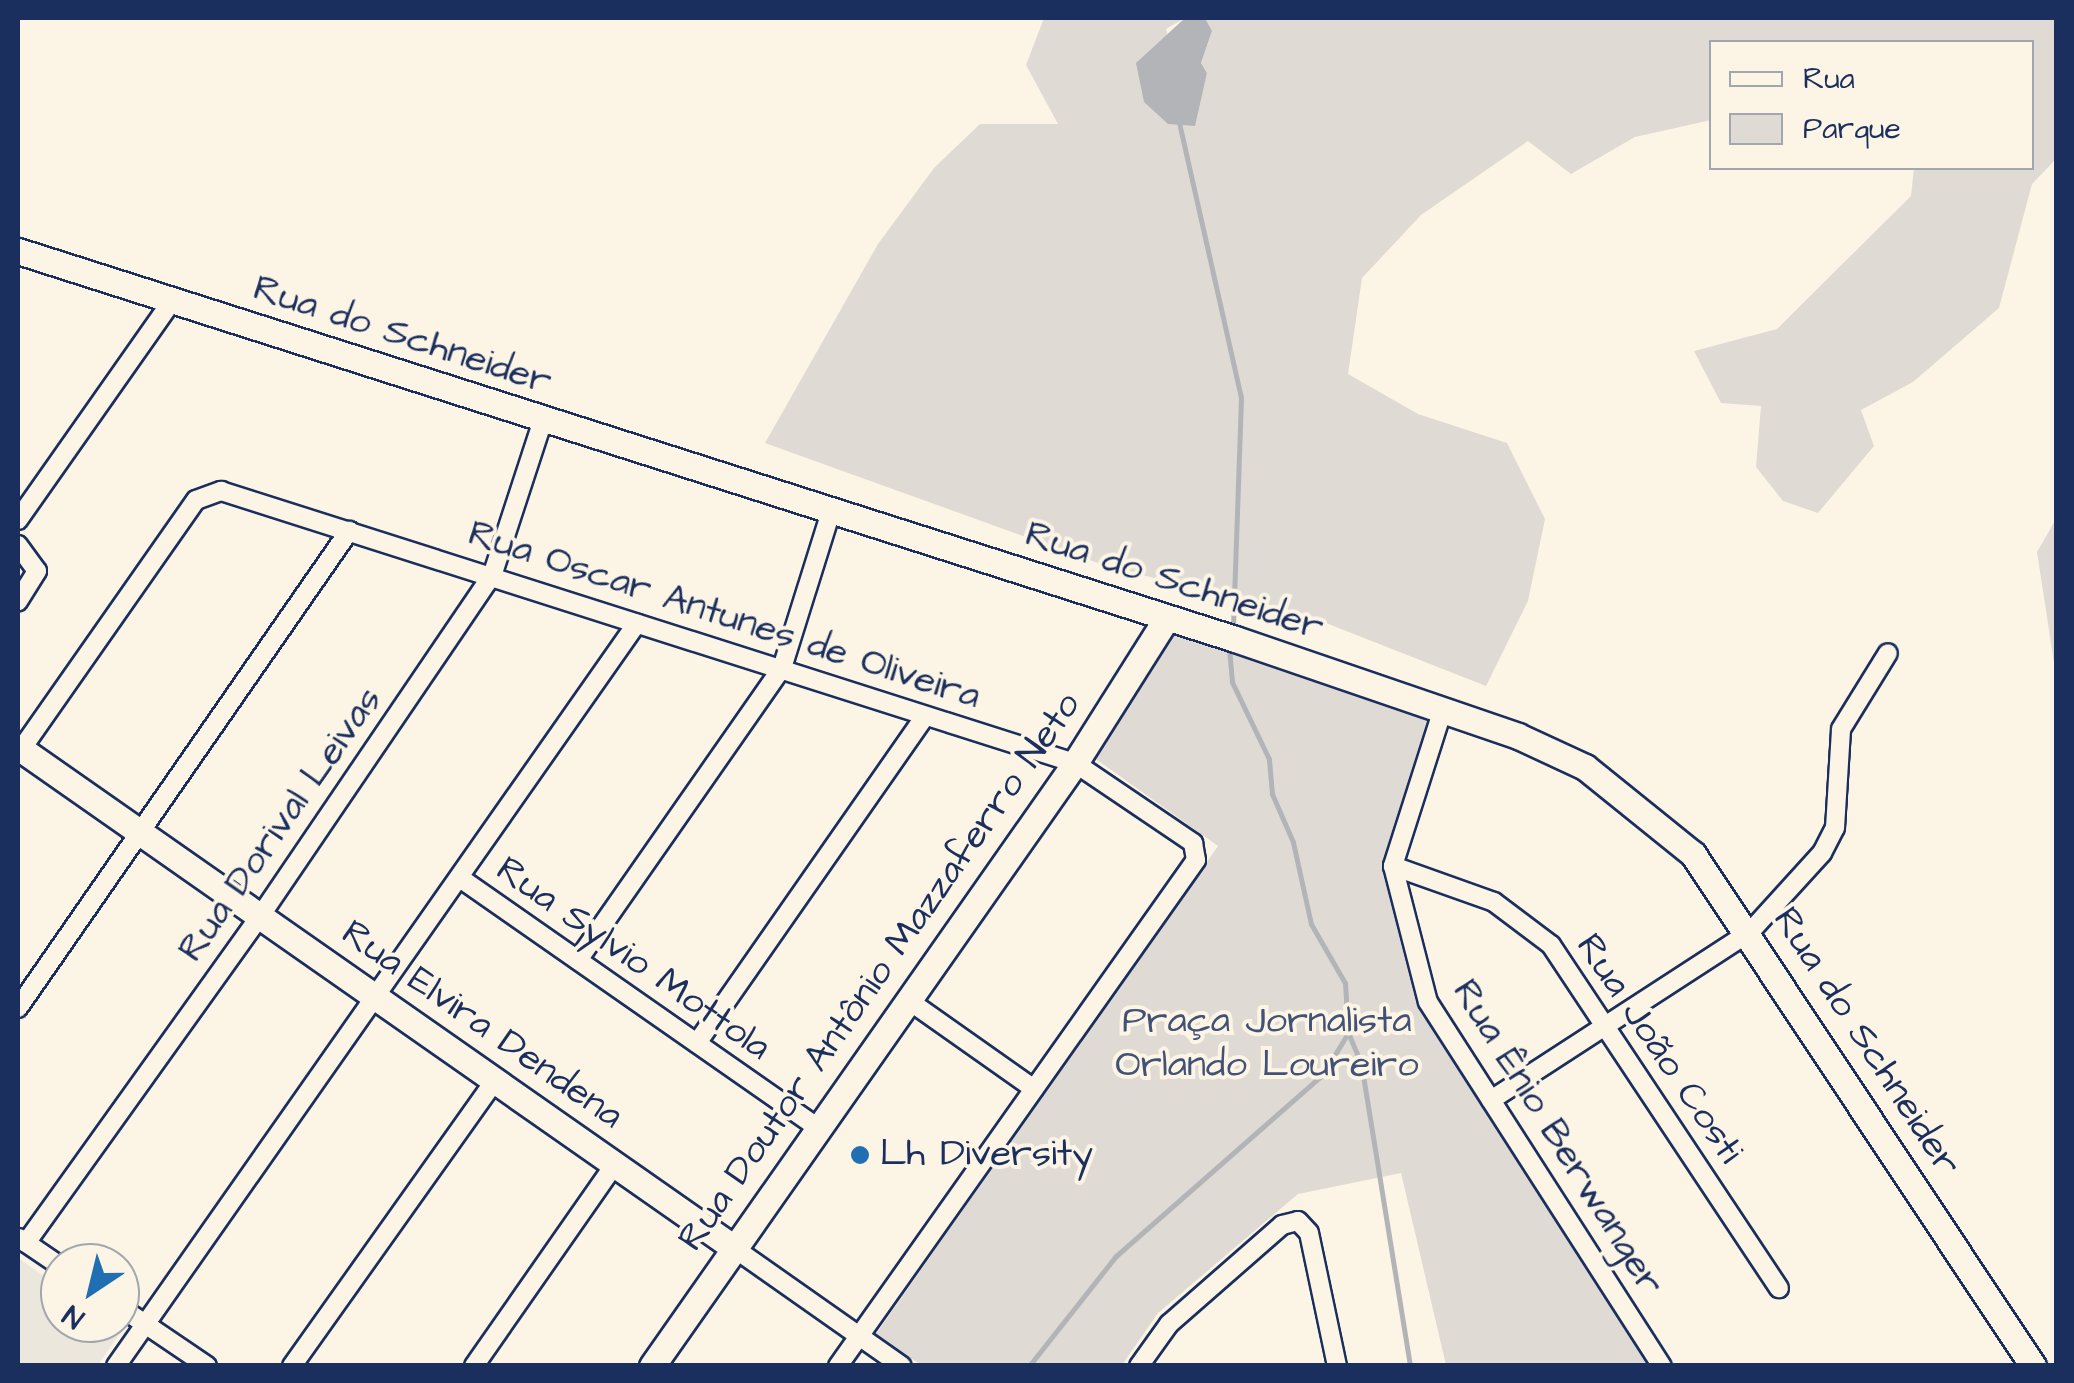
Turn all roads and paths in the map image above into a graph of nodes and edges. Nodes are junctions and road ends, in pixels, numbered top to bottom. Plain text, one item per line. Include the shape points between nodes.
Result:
1 (18, 251) edge
2 (172, 301) junction
3 (543, 420) junction
4 (832, 512) junction
5 (18, 520) edge
6 (349, 531) junction
7 (18, 545) edge
8 (493, 573) junction
9 (18, 602) edge
10 (1166, 620) junction
11 (637, 622) junction
12 (1888, 653) dead end
13 (782, 668) junction
14 (1443, 710) junction
15 (925, 716) junction
16 (19, 750) edge
17 (1075, 763) junction
18 (141, 834) junction
19 (1393, 866) junction
20 (460, 878) junction
21 (261, 916) junction
22 (1750, 932) junction
23 (578, 960) junction
24 (378, 996) junction
25 (908, 1000) junction
26 (18, 1008) edge
27 (1609, 1023) junction
28 (696, 1043) junction
29 (494, 1082) junction
30 (1034, 1089) junction
31 (1491, 1100) junction
32 (818, 1128) junction
33 (614, 1165) junction
34 (22, 1240) edge
35 (734, 1248) junction
36 (1779, 1288) dead end
37 (140, 1321) edge
38 (145, 1324) junction
39 (860, 1336) junction
40 (116, 1366) edge
41 (207, 1366) edge
42 (292, 1366) edge
43 (474, 1366) edge
44 (652, 1366) edge
45 (838, 1366) edge
46 (902, 1366) edge
47 (1139, 1366) edge
48 (1338, 1366) edge
49 (1662, 1366) edge
50 (2033, 1366) edge

1 - 2 street, Rua do Schneider
2 - 3 street, Rua do Schneider
2 - 5 street
3 - 4 street, Rua do Schneider
3 - 8 street, Rua Dorival Leivas
4 - 10 street, Rua do Schneider
4 - 13 street
6 - 8 street, Rua Oscar Antunes de Oliveira
6 - 16 street, Rua Oscar Antunes de Oliveira via 206,492
6 - 18 street
7 - 9 street via 37,571
8 - 11 street, Rua Oscar Antunes de Oliveira
8 - 21 street, Rua Dorival Leivas
10 - 14 street, Rua do Schneider
10 - 17 street, Rua Doutor Antônio Mazzaferro Neto
11 - 13 street, Rua Oscar Antunes de Oliveira
11 - 20 street
12 - 22 street via 1841,729 1829,841
13 - 15 street, Rua Oscar Antunes de Oliveira
13 - 23 street
14 - 19 street
14 - 22 street, Rua do Schneider via 1585,767 1638,804 1693,854
15 - 17 street, Rua Oscar Antunes de Oliveira
15 - 28 street
16 - 18 street, Rua Elvira Dendena
17 - 25 street, Rua Doutor Antônio Mazzaferro Neto
17 - 30 street, Rua Oscar Antunes de Oliveira via 1198,851
18 - 21 street, Rua Elvira Dendena
18 - 26 street
19 - 27 street, Rua João Costi via 1494,902 1551,945
19 - 31 street, Rua Ênio Berwanger via 1428,1002
20 - 23 street, Rua Sylvio Mottola
20 - 24 street
21 - 24 street, Rua Elvira Dendena
21 - 34 street, Rua Dorival Leivas
22 - 27 street
22 - 50 street, Rua do Schneider
23 - 28 street, Rua Sylvio Mottola
24 - 29 street, Rua Elvira Dendena
24 - 38 street
25 - 30 street
25 - 32 street, Rua Doutor Antônio Mazzaferro Neto
27 - 31 street
27 - 36 street, Rua João Costi
28 - 32 street, Rua Sylvio Mottola
29 - 33 street, Rua Elvira Dendena
29 - 42 street
30 - 39 street
31 - 49 street, Rua Ênio Berwanger
32 - 35 street, Rua Doutor Antônio Mazzaferro Neto
33 - 35 street, Rua Elvira Dendena
33 - 43 street
35 - 39 street, Rua Elvira Dendena
35 - 44 street, Rua Doutor Antônio Mazzaferro Neto
37 - 38 street
38 - 40 street
38 - 41 street
39 - 45 street
39 - 46 street, Rua Elvira Dendena
47 - 48 street via 1169,1324 1282,1225 1298,1221 1309,1233

